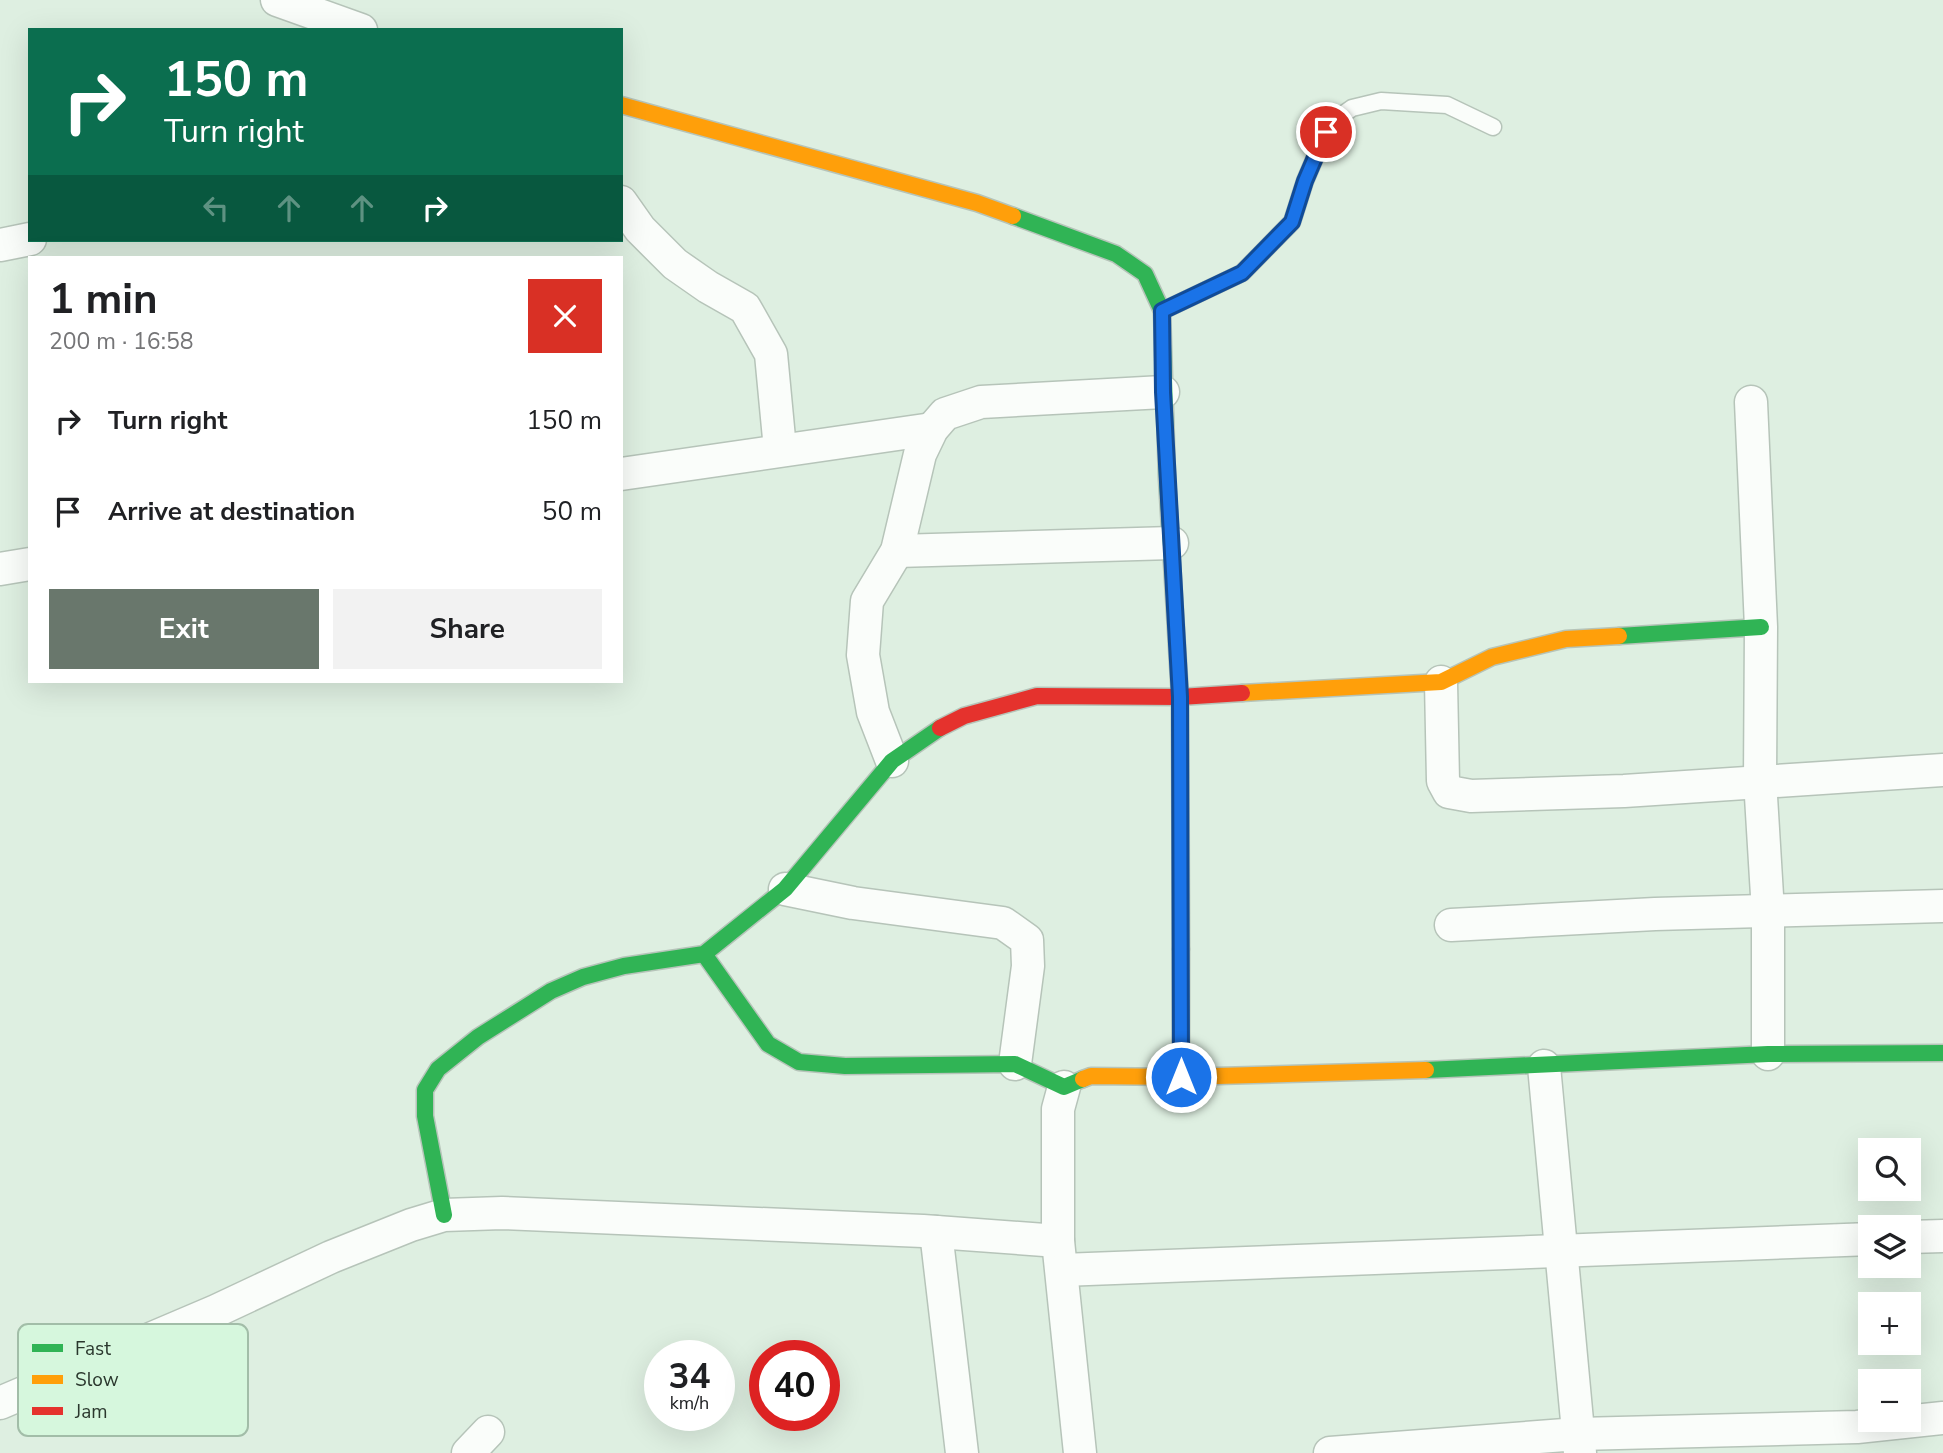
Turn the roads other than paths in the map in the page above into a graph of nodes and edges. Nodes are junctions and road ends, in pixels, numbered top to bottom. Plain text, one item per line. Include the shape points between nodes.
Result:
1 (276, 0) edge
2 (355, 28) edge
3 (623, 106) edge
4 (1493, 127) dead end
5 (623, 205) edge
6 (28, 239) edge
7 (0, 245) edge
8 (1162, 311) junction
9 (1163, 392) junction
10 (1751, 402) dead end
11 (932, 429) junction
12 (780, 449) junction
13 (623, 474) edge
14 (1172, 543) junction
15 (897, 551) junction
16 (28, 564) edge
17 (0, 569) edge
18 (1761, 628) junction
19 (1441, 682) junction
20 (1180, 697) junction
21 (892, 761) junction
22 (1943, 770) edge
23 (1760, 780) junction
24 (785, 889) junction
25 (1943, 906) edge
26 (1768, 912) junction
27 (1451, 925) dead end
28 (704, 954) junction
29 (1943, 1053) edge
30 (1768, 1054) junction
31 (1015, 1065) junction
32 (1544, 1066) junction
33 (1181, 1077) junction
34 (1064, 1087) junction
35 (444, 1215) junction
36 (936, 1232) junction
37 (1943, 1236) edge
38 (1921, 1237) edge
39 (1858, 1240) edge
40 (1559, 1253) junction
41 (1060, 1255) junction
42 (185, 1324) edge
43 (18, 1395) edge
44 (0, 1403) edge
45 (1943, 1418) edge
46 (1579, 1444) edge
47 (962, 1453) edge
48 (1080, 1453) edge
49 (1330, 1453) edge

1 - 2 street
3 - 8 street via 978,203 1116,254 1145,274
4 - 8 lane via 1447,105 1381,101 1353,108 1326,132 1292,222 1242,273
5 - 12 street via 675,264 746,307 771,354
6 - 7 street
8 - 9 street
9 - 11 street via 981,402 945,414
9 - 14 street
10 - 18 street
11 - 12 street
11 - 15 street via 920,454
12 - 13 street
14 - 15 street
14 - 20 street
15 - 21 street via 867,601 863,655 873,712
16 - 17 street
18 - 19 street via 1566,639 1492,657
18 - 23 street
19 - 20 street
19 - 23 street via 1443,781 1449,792 1471,796 1624,791
20 - 21 street via 1037,696 964,716 923,737
20 - 33 street
21 - 24 street
22 - 23 street
23 - 26 street
24 - 28 street
24 - 31 street via 1003,923 1027,940
25 - 26 street
26 - 27 street
26 - 30 street
28 - 31 street via 768,1044 799,1062
28 - 35 street via 583,977 551,991 478,1037 438,1069 425,1090 425,1116
29 - 30 street
30 - 32 street
31 - 34 street
32 - 33 street
32 - 40 street
33 - 34 street via 1091,1076
34 - 41 street via 1058,1109
35 - 36 street via 502,1213
35 - 42 street via 331,1257
36 - 41 street
36 - 47 street
37 - 38 street
39 - 40 street
40 - 41 street
40 - 46 street
41 - 48 street
43 - 44 street
45 - 46 street
46 - 49 street

